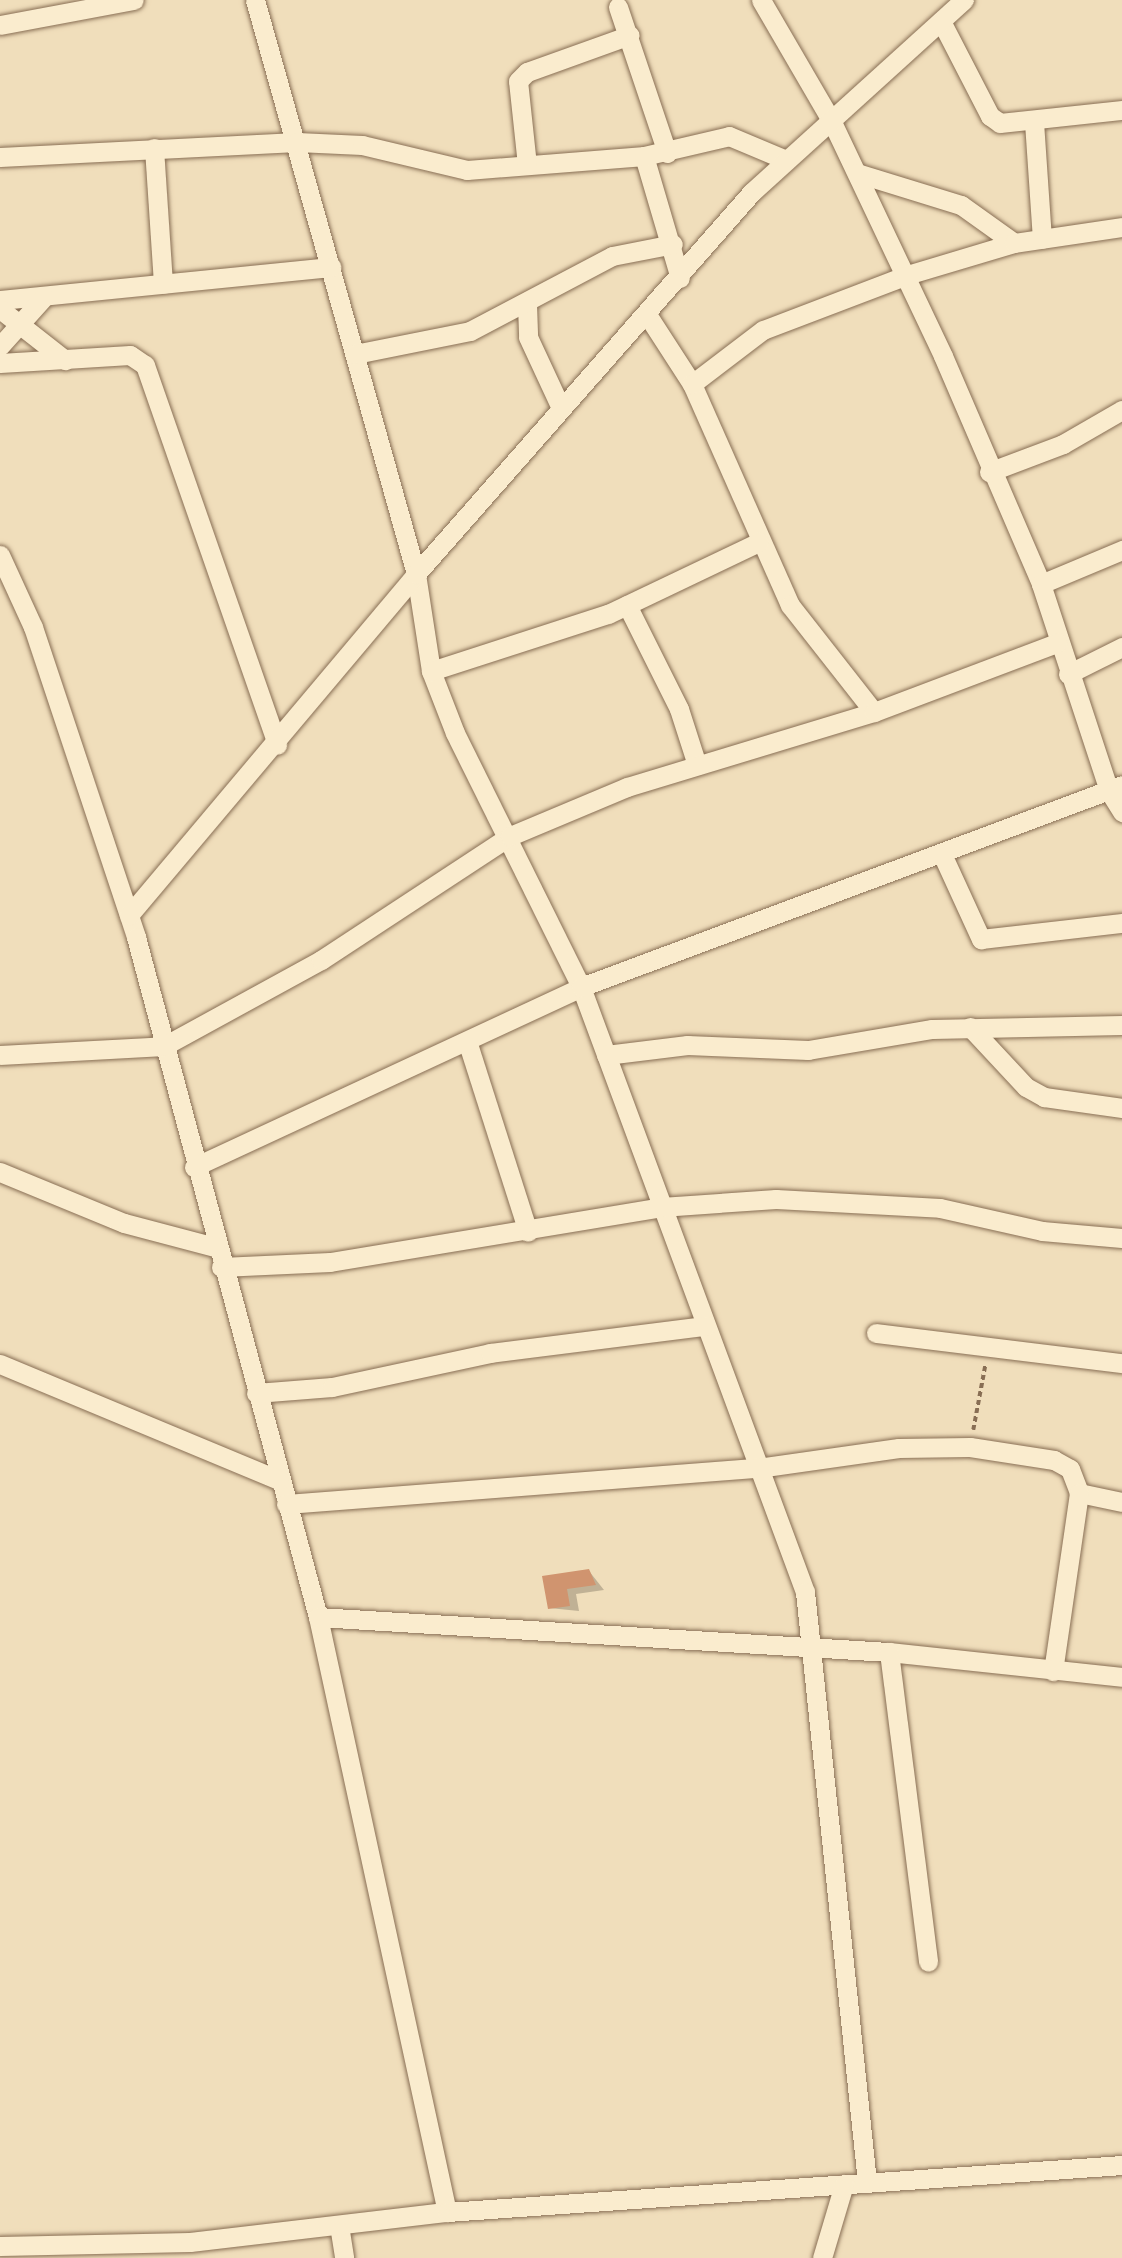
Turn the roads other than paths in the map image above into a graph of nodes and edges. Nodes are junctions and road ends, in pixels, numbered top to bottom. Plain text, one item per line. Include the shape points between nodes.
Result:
1 (134, 0) edge
2 (255, 0) edge
3 (761, 0) edge
4 (964, 0) edge
5 (618, 7) dead end
6 (942, 21) junction
7 (0, 25) edge
8 (629, 35) junction
9 (1122, 110) edge
10 (832, 122) junction
11 (1034, 122) junction
12 (297, 142) junction
13 (154, 148) junction
14 (667, 153) junction
15 (644, 156) junction
16 (0, 157) edge
17 (786, 160) junction
18 (527, 165) junction
19 (857, 173) junction
20 (1122, 227) edge
21 (1042, 239) junction
22 (1014, 243) junction
23 (673, 244) junction
24 (331, 267) junction
25 (907, 275) junction
26 (680, 278) junction
27 (163, 284) junction
28 (44, 297) junction
29 (0, 300) edge
30 (527, 304) junction
31 (0, 309) edge
32 (648, 316) junction
33 (19, 324) junction
34 (0, 346) edge
35 (355, 354) junction
36 (65, 360) junction
37 (0, 363) edge
38 (692, 384) junction
39 (561, 408) junction
40 (1122, 410) edge
41 (989, 472) junction
42 (759, 542) junction
43 (1122, 550) edge
44 (0, 555) edge
45 (416, 574) junction
46 (1041, 584) junction
47 (627, 605) junction
48 (1057, 643) junction
49 (1122, 647) edge
50 (431, 671) junction
51 (1068, 674) junction
52 (874, 712) junction
53 (277, 745) junction
54 (697, 765) junction
55 (1115, 788) edge
56 (1122, 813) edge
57 (510, 836) junction
58 (942, 854) junction
59 (129, 915) junction
60 (1122, 923) edge
61 (580, 987) junction
62 (1122, 1025) edge
63 (970, 1027) junction
64 (468, 1044) junction
65 (164, 1046) junction
66 (606, 1055) junction
67 (2, 1059) edge
68 (1122, 1108) edge
69 (194, 1167) junction
70 (0, 1172) edge
71 (661, 1207) junction
72 (528, 1232) junction
73 (1122, 1238) edge
74 (215, 1247) junction
75 (220, 1267) junction
76 (705, 1326) junction
77 (876, 1333) dead end
78 (1122, 1363) edge
79 (0, 1364) edge
80 (256, 1393) junction
81 (758, 1468) junction
82 (279, 1480) junction
83 (1079, 1493) junction
84 (1122, 1502) edge
85 (286, 1504) junction
86 (318, 1617) junction
87 (813, 1650) junction
88 (888, 1652) junction
89 (1053, 1671) junction
90 (1122, 1677) edge
91 (928, 1962) dead end
92 (1122, 2165) edge
93 (867, 2182) junction
94 (844, 2184) junction
95 (447, 2213) junction
96 (339, 2225) junction
97 (0, 2246) edge
98 (189, 2250) edge
99 (344, 2258) edge
100 (822, 2258) edge

1 - 7 street
2 - 12 street
3 - 10 street
4 - 6 street
5 - 8 street
6 - 10 street
6 - 11 street via 990,116 1000,123
8 - 14 street
8 - 18 street via 527,72 518,81
9 - 11 street
10 - 17 street
10 - 19 street
11 - 21 street
12 - 13 street
12 - 18 street via 362,145 467,170
12 - 24 street
13 - 16 street
13 - 27 street
14 - 15 street
14 - 17 street via 737,137
15 - 18 street
15 - 23 street
17 - 26 street
19 - 22 street via 961,205
19 - 25 street
20 - 21 street
21 - 22 street
22 - 25 street
23 - 26 street
23 - 30 street via 612,256
24 - 27 street
24 - 35 street
25 - 38 street via 763,330
25 - 41 street
26 - 32 street
27 - 28 street
28 - 29 street
28 - 33 street
30 - 35 street via 470,331
30 - 39 street via 528,337
31 - 33 street
32 - 38 street
32 - 39 street
33 - 34 street
33 - 36 street
35 - 45 street
36 - 37 street
36 - 53 street via 130,355 145,365
38 - 42 street
39 - 45 street
40 - 41 street via 1063,444
41 - 46 street
42 - 47 street
42 - 52 street via 790,605
43 - 46 street
44 - 59 street via 33,627
45 - 50 street
45 - 53 street
46 - 48 street
47 - 50 street
47 - 54 street via 679,709
48 - 51 street
48 - 52 street
49 - 51 street
50 - 57 street via 460,744
51 - 55 street
52 - 54 street
53 - 59 street
54 - 57 street
55 - 56 street
55 - 58 street
57 - 61 street
57 - 65 street via 321,960
58 - 60 street via 981,939
58 - 61 street
59 - 65 street
61 - 64 street
61 - 66 street
62 - 63 street
63 - 66 street via 900,1032 808,1050 687,1045
63 - 68 street via 1026,1087 1044,1097
64 - 69 street
64 - 72 street
65 - 67 street
65 - 69 street
66 - 71 street
69 - 74 street
70 - 74 street via 124,1223
71 - 72 street
71 - 73 street via 776,1199 882,1202
71 - 76 street
72 - 75 street via 330,1262
74 - 75 street
75 - 80 street
76 - 80 street via 490,1353 345,1385
76 - 81 street
77 - 78 street via 989,1343
79 - 82 street
80 - 82 street
81 - 83 street via 899,1448 970,1447 1054,1460 1070,1469
81 - 85 street
81 - 87 street via 802,1583
82 - 85 street
83 - 84 street
83 - 89 street
85 - 86 street
86 - 87 street
86 - 95 street
87 - 88 street
87 - 93 street
88 - 89 street
88 - 91 street
89 - 90 street
92 - 93 street
93 - 94 street
94 - 95 street
94 - 100 street
95 - 96 street
96 - 98 street
96 - 99 street
97 - 98 street

